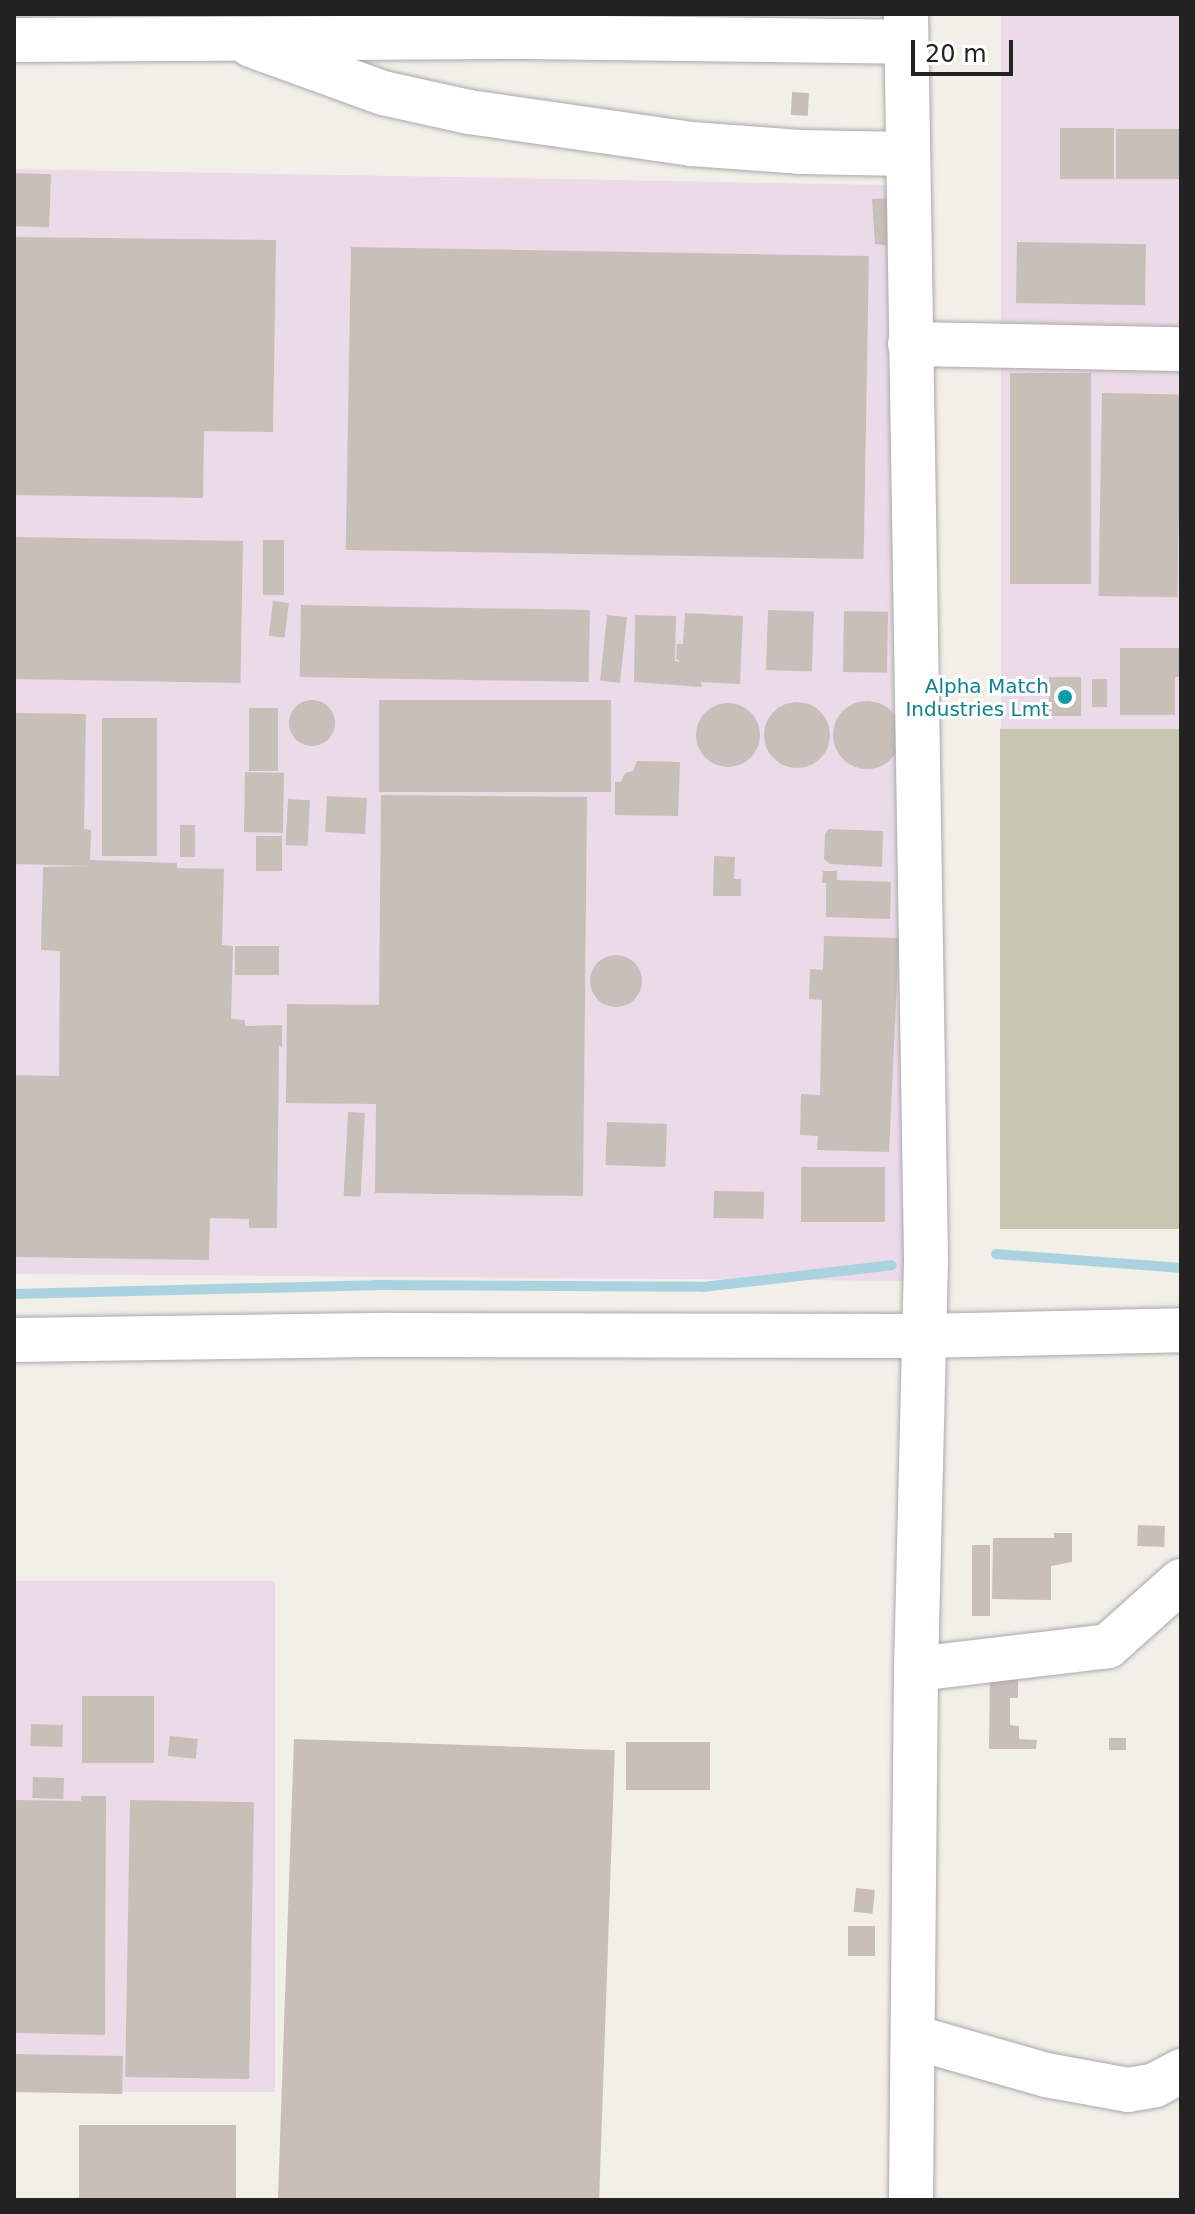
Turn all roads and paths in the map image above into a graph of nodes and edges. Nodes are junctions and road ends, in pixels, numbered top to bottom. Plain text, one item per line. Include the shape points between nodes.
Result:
1 (906, 28) edge
2 (230, 36) junction
3 (14, 40) edge
4 (907, 154) junction
5 (910, 344) junction
6 (1181, 349) edge
7 (1181, 1330) edge
8 (923, 1336) junction
9 (14, 1340) edge
10 (1181, 1581) edge
11 (916, 1669) junction
12 (913, 2037) junction
13 (1181, 2071) edge
14 (911, 2200) edge

1 - 2 street
1 - 4 street
2 - 3 street
2 - 4 street via 383,93 469,112 692,144
4 - 5 street
5 - 6 street
5 - 8 street
7 - 8 street
8 - 9 street
8 - 11 street
10 - 11 street via 1108,1646
11 - 12 street
12 - 13 street via 1046,2075 1128,2090 1155,2085
12 - 14 street

